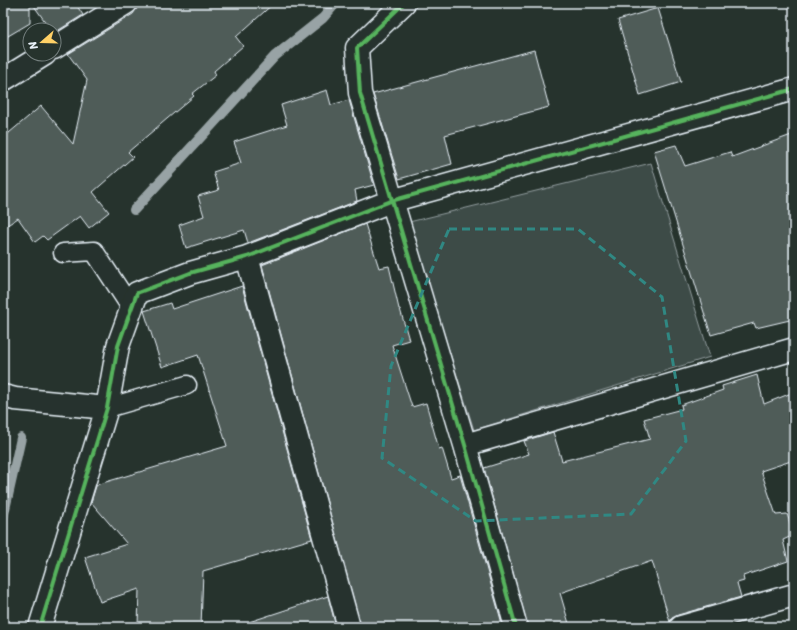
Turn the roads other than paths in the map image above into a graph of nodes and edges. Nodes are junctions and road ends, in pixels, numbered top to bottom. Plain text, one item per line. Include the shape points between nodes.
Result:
1 (126, 3) edge
2 (404, 3) edge
3 (62, 43) edge
4 (32, 62) edge
5 (3, 80) edge
6 (794, 89) edge
7 (391, 201) junction
8 (63, 253) dead end
9 (247, 257) junction
10 (132, 309) junction
11 (794, 349) edge
12 (187, 385) dead end
13 (7, 399) edge
14 (107, 408) junction
15 (465, 446) junction
16 (794, 595) edge
17 (40, 627) edge
18 (349, 627) edge
19 (516, 627) edge
20 (681, 627) edge

1 - 3 street
2 - 7 street via 357,48 360,93
4 - 5 street
6 - 7 street
7 - 9 street
7 - 15 street
8 - 10 lane via 94,251
9 - 10 street via 190,273 138,293
9 - 18 street
10 - 14 street via 118,346
11 - 15 street
12 - 14 lane
13 - 14 street
14 - 17 street
15 - 19 street
16 - 20 street

